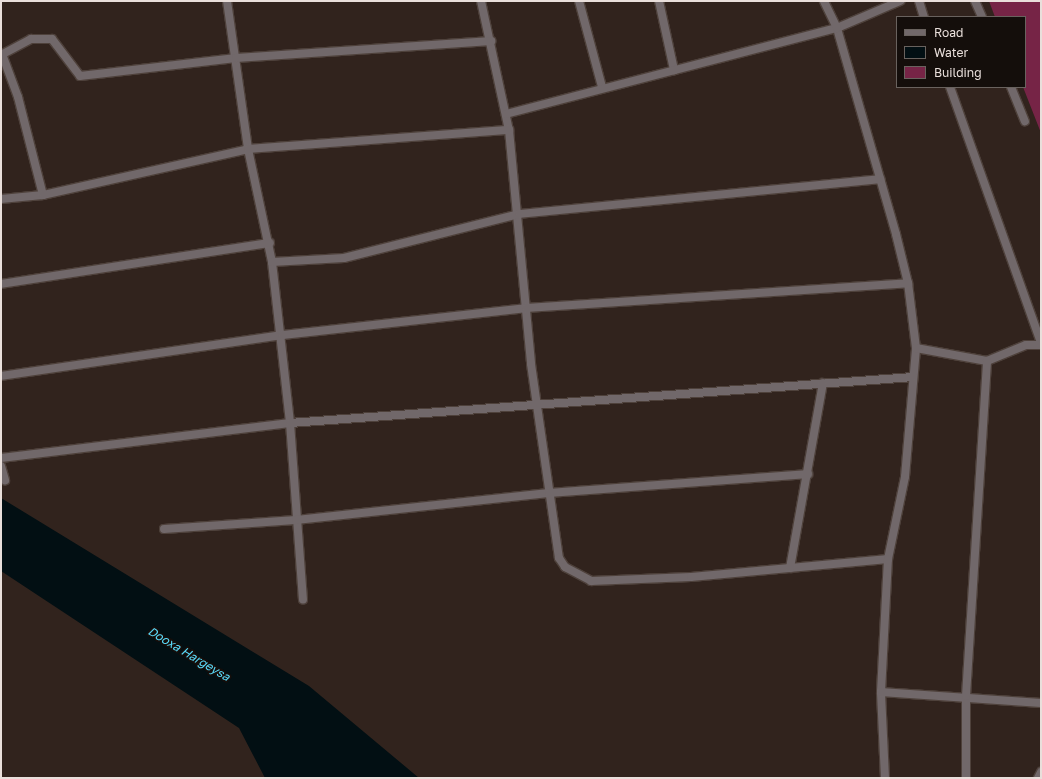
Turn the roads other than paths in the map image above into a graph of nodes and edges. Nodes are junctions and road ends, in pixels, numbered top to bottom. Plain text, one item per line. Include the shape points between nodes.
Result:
1 (227, 1) edge
2 (481, 1) edge
3 (579, 1) edge
4 (659, 1) edge
5 (824, 1) edge
6 (900, 1) edge
7 (919, 1) edge
8 (975, 1) edge
9 (924, 16) edge
10 (982, 16) edge
11 (837, 28) junction
12 (491, 41) junction
13 (2, 55) edge
14 (236, 58) junction
15 (674, 70) junction
16 (602, 88) junction
17 (950, 88) edge
18 (1011, 88) edge
19 (506, 114) junction
20 (1025, 121) dead end
21 (509, 130) junction
22 (248, 149) junction
23 (880, 178) junction
24 (43, 195) junction
25 (1, 199) edge
26 (519, 214) junction
27 (270, 243) junction
28 (272, 262) junction
29 (908, 283) junction
30 (1, 284) edge
31 (526, 308) junction
32 (282, 335) junction
33 (1041, 343) edge
34 (916, 348) junction
35 (987, 361) junction
36 (1, 376) edge
37 (913, 377) junction
38 (823, 383) junction
39 (536, 403) junction
40 (290, 424) junction
41 (1, 458) edge
42 (1, 466) edge
43 (808, 474) junction
44 (5, 480) dead end
45 (549, 493) junction
46 (296, 520) junction
47 (164, 529) dead end
48 (888, 559) junction
49 (790, 568) junction
50 (303, 600) dead end
51 (881, 692) junction
52 (966, 696) junction
53 (1041, 702) edge
54 (1041, 772) edge
55 (885, 778) edge
56 (966, 778) edge
57 (1038, 778) edge

1 - 14 street
2 - 12 street
3 - 16 street
4 - 15 street
5 - 11 street
6 - 11 street
7 - 9 street
8 - 10 street
11 - 15 street
11 - 23 street
12 - 14 street
12 - 19 street
13 - 14 street via 31,39 52,39 80,76
13 - 24 street via 18,97
14 - 22 street
15 - 16 street
16 - 19 street
17 - 33 street
18 - 20 street
19 - 21 street
21 - 22 street
21 - 26 street
22 - 24 street
22 - 27 street
23 - 26 street
23 - 29 street
24 - 25 street
26 - 28 street via 344,258
26 - 31 street
27 - 28 street
27 - 30 street
28 - 32 street
29 - 31 street
29 - 34 street
31 - 32 street
31 - 39 street
32 - 36 street
32 - 40 street
33 - 35 street via 1026,345
34 - 35 street
34 - 37 street
35 - 52 street
37 - 38 street
37 - 48 street via 905,477
38 - 39 street
38 - 43 street
39 - 40 street
39 - 45 street
40 - 41 street
40 - 46 street
42 - 44 street
43 - 45 street
43 - 49 street
45 - 46 street
45 - 49 street via 559,558 565,567 591,581 691,577
46 - 47 street
46 - 50 street
48 - 49 street
48 - 51 street
51 - 52 street
51 - 55 street
52 - 53 street
52 - 56 street
54 - 57 street

